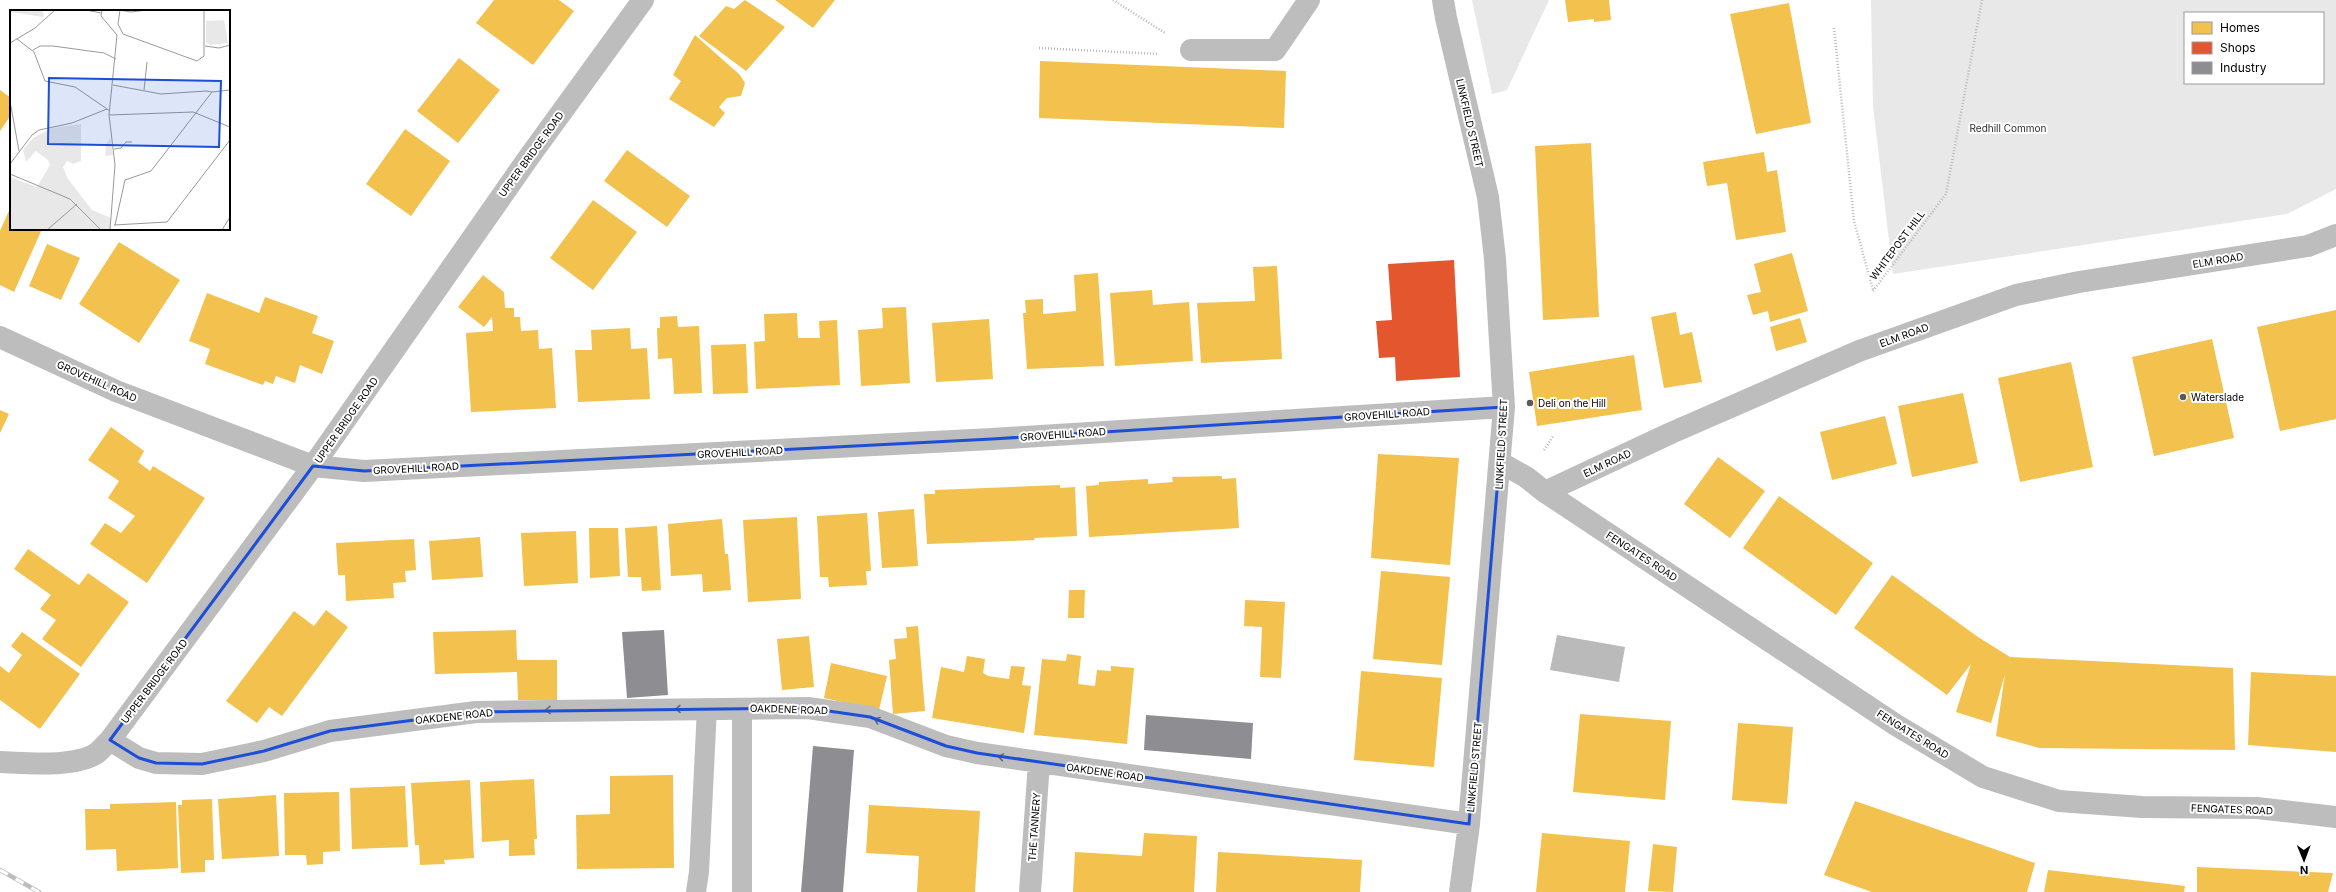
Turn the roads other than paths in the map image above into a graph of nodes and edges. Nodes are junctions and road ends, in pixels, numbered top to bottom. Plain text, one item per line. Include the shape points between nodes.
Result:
1 (643, 0) edge
2 (1310, 0) edge
3 (1443, 0) edge
4 (1191, 50) road end
5 (2336, 235) edge
6 (0, 337) edge
7 (1504, 407) junction
8 (1501, 463) junction
9 (313, 466) junction
10 (1545, 492) junction
11 (707, 708) junction
12 (742, 708) junction
13 (110, 740) junction
14 (0, 762) edge
15 (1039, 762) junction
16 (2336, 817) edge
17 (1469, 824) junction
18 (696, 892) edge
19 (742, 892) edge
20 (1030, 892) edge
21 (1460, 892) edge

1 - 9 street, UPPER BRIDGE ROAD via 529,157
2 - 4 street via 1275,50
3 - 7 street, LINKFIELD STREET via 1488,197 1495,259
5 - 10 street, ELM ROAD via 2308,246 2079,282 2016,295 1859,351 1671,433
6 - 9 street, GROVEHILL ROAD via 116,391
7 - 8 street, LINKFIELD STREET
7 - 9 street, GROVEHILL ROAD via 992,439 364,471
8 - 10 street via 1526,477
8 - 17 street, LINKFIELD STREET
9 - 13 street, UPPER BRIDGE ROAD
10 - 16 street, FENGATES ROAD via 1896,725 1983,777 2059,801 2142,807 2257,808
11 - 12 street, OAKDENE ROAD
11 -> 13 street, OAKDENE ROAD via 476,712 330,731 264,751 202,764 156,763 139,758
11 - 18 lane
15 -> 12 street, OAKDENE ROAD via 946,746 870,717 839,711 808,708
12 - 19 lane
13 - 14 street, UPPER BRIDGE ROAD via 96,754 76,760 27,764
15 - 17 street, OAKDENE ROAD
15 - 20 street, THE TANNERY
17 - 21 street, LINKFIELD STREET

